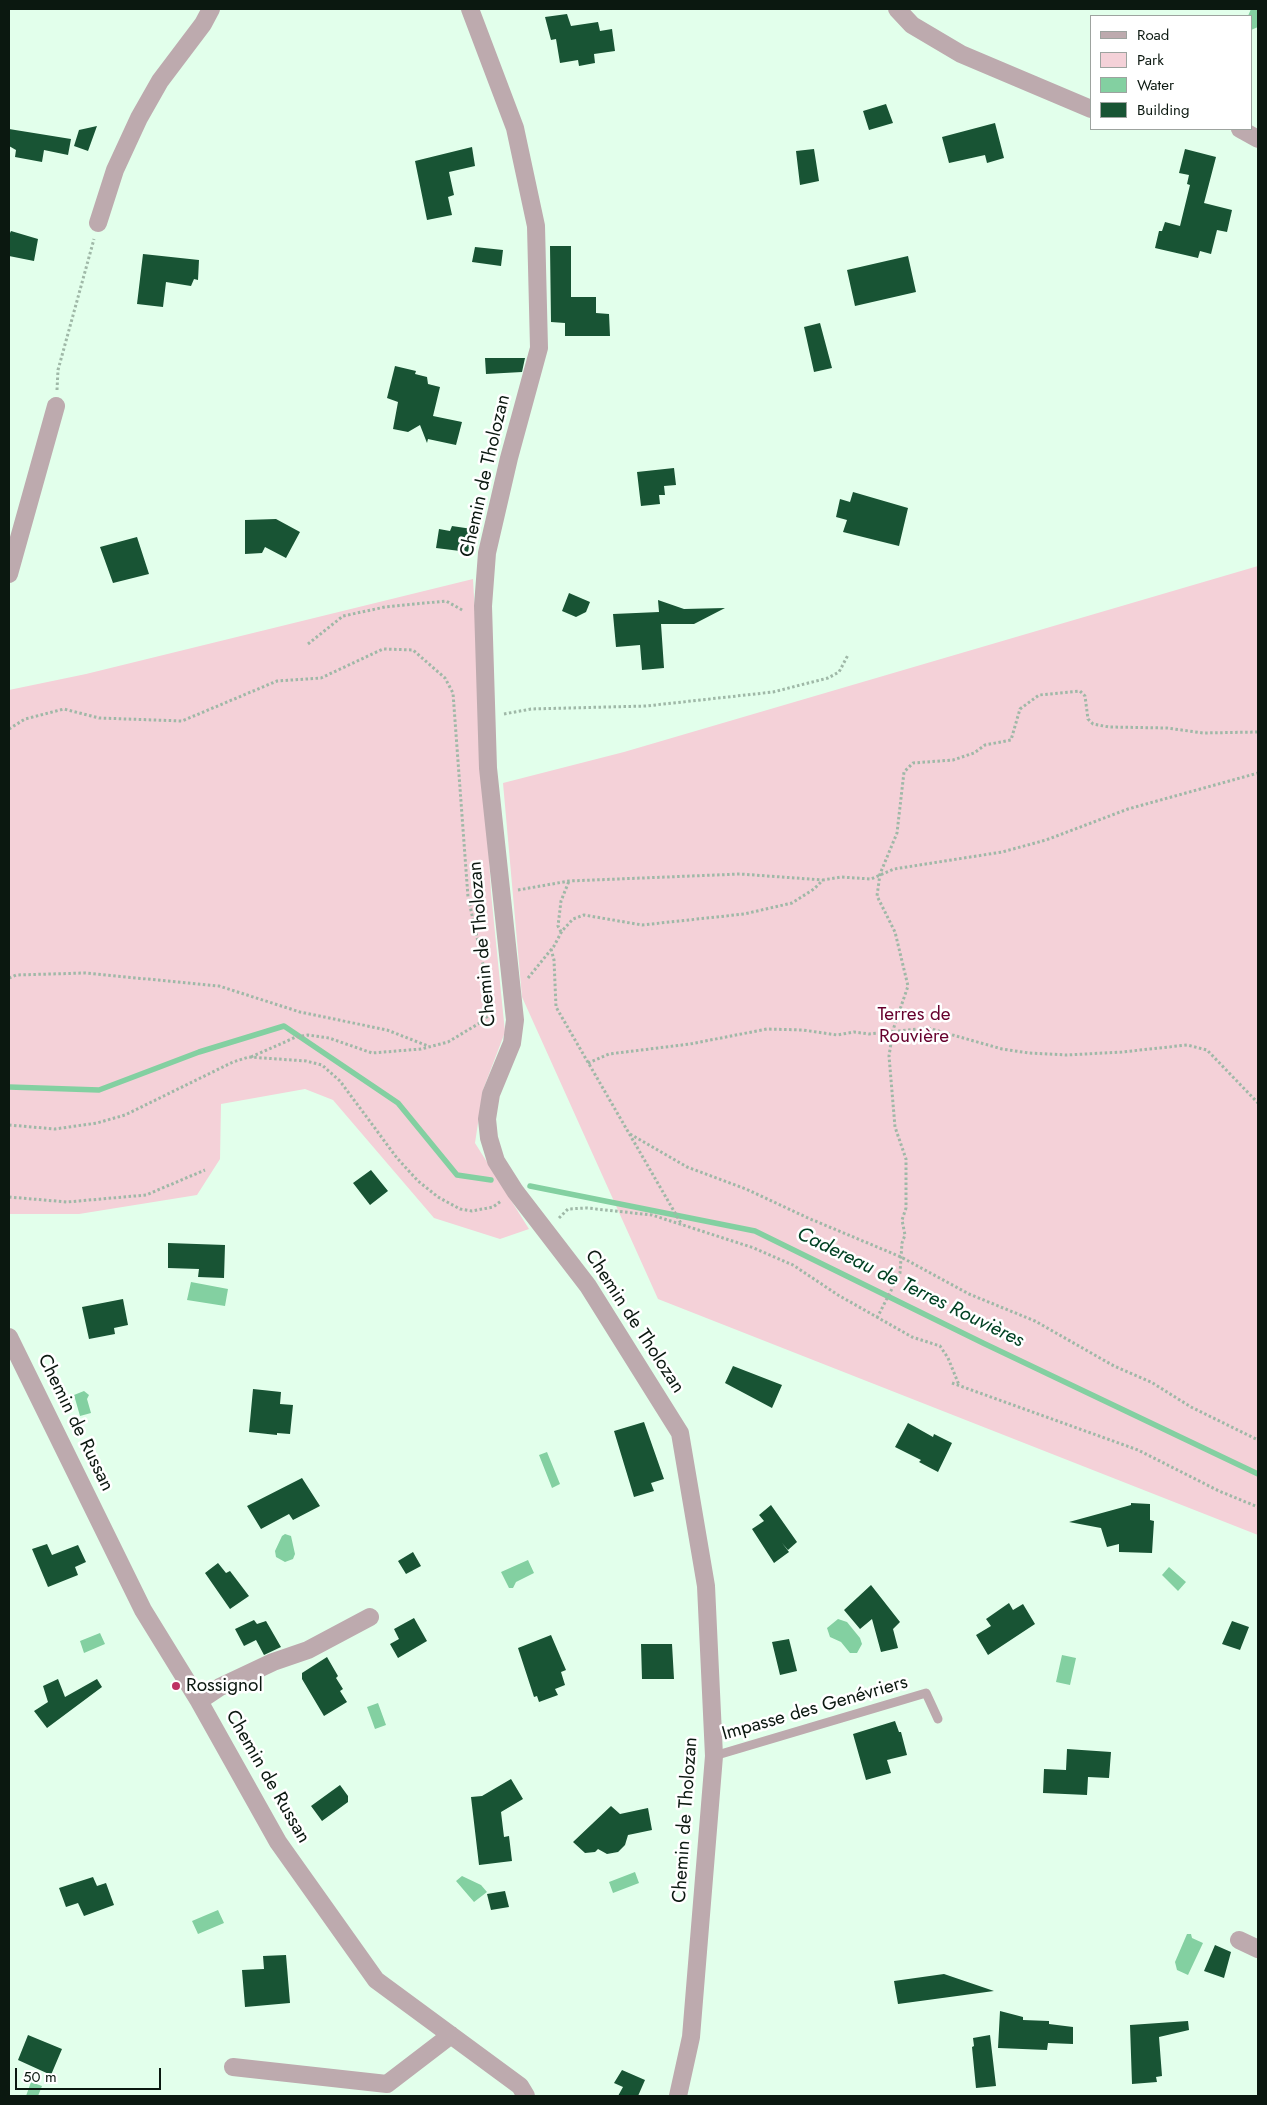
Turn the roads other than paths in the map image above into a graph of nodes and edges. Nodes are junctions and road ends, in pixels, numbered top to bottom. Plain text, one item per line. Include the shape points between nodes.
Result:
1 (470, 9) edge
2 (897, 9) edge
3 (207, 16) edge
4 (1090, 109) edge
5 (1242, 130) edge
6 (1258, 139) edge
7 (98, 223) road end
8 (56, 406) road end
9 (9, 574) edge
10 (9, 1338) edge
11 (370, 1617) dead end
12 (199, 1701) junction
13 (938, 1720) dead end
14 (714, 1756) junction
15 (1239, 1940) dead end
16 (1258, 1948) edge
17 (451, 2035) junction
18 (233, 2067) dead end
19 (526, 2096) edge
20 (678, 2096) edge

1 - 14 street, Chemin de Tholozan via 515,128 525,172 536,226 539,329 539,348 487,553 484,621 488,768 514,1020 512,1043 491,1094 489,1138 496,1161 588,1286 680,1433 706,1586
2 - 4 street via 912,25 961,54
3 - 7 street via 160,81 139,118 115,170
5 - 6 street
8 - 9 street
10 - 12 street, Chemin de Russan via 143,1610
11 - 12 street via 308,1650 273,1662 220,1687
12 - 17 street, Chemin de Russan via 278,1842 376,1980
13 - 14 lane, Impasse des Genévriers via 926,1693
14 - 20 street, Chemin de Tholozan via 691,2037
15 - 16 street
17 - 18 street via 387,2084
17 - 19 street, Chemin de Russan via 520,2086

